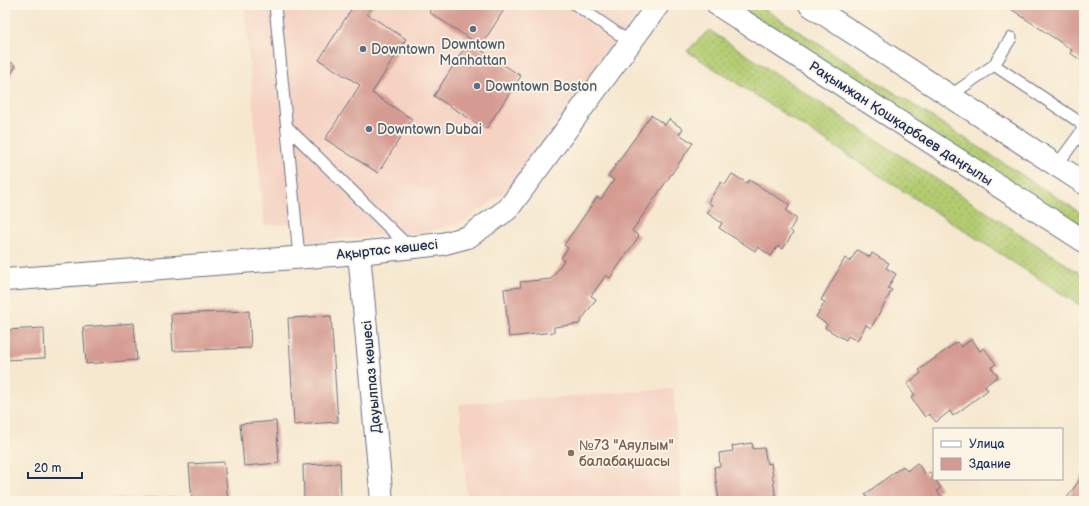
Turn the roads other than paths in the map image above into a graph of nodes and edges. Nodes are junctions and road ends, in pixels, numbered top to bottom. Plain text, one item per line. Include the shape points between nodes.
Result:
1 (275, 5) edge
2 (576, 5) edge
3 (658, 5) edge
4 (718, 5) edge
5 (810, 5) edge
6 (1011, 38) dead end
7 (630, 42) junction
8 (994, 65) junction
9 (950, 96) junction
10 (287, 127) junction
11 (1057, 165) junction
12 (1084, 183) edge
13 (1084, 241) edge
14 (410, 248) junction
15 (359, 252) junction
16 (299, 257) junction
17 (5, 280) edge
18 (382, 501) edge

1 - 10 lane
2 - 7 lane
3 - 7 street, Ақыртас көшесі
4 - 13 street, Рақымжан Қошқарбаев даңғылы
5 - 9 street
6 - 8 lane
7 - 14 street, Ақыртас көшесі via 508,209 468,237 442,244
8 - 9 lane
8 - 11 lane via 1082,125 1082,131
9 - 11 street
10 - 14 lane
10 - 16 lane
11 - 12 street
14 - 15 street, Ақыртас көшесі
15 - 16 street, Ақыртас көшесі
15 - 18 street, Дауылпаз көшесі
16 - 17 street, Ақыртас көшесі

